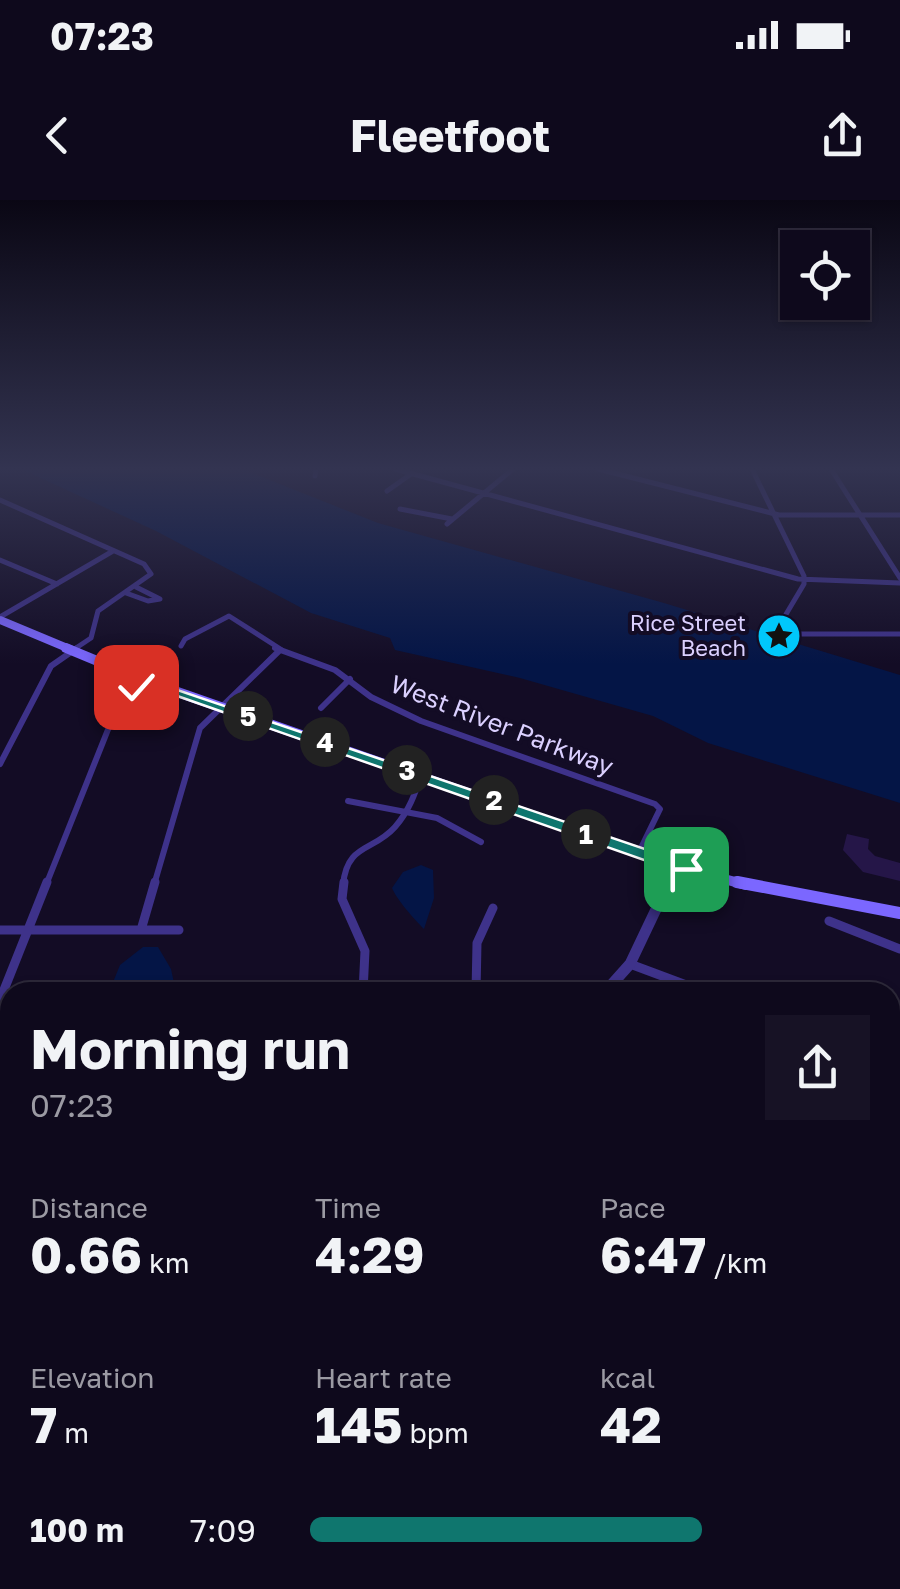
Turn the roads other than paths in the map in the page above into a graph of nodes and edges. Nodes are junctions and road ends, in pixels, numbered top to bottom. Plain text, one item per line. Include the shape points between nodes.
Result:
1 (76, 534) edge
2 (633, 534) edge
3 (783, 534) edge
4 (872, 534) edge
5 (113, 550) junction
6 (0, 560) edge
7 (805, 580) junction
8 (900, 580) edge
9 (56, 584) junction
10 (136, 586) junction
11 (126, 593) junction
12 (2, 622) edge
13 (900, 634) edge
14 (181, 646) dead end
15 (280, 650) junction
16 (71, 651) junction
17 (143, 680) junction
18 (350, 680) junction
19 (220, 706) junction
20 (321, 708) dead end
21 (0, 764) edge
22 (421, 774) junction
23 (348, 801) dead end
24 (408, 810) junction
25 (481, 842) dead end
26 (639, 852) junction
27 (677, 866) junction
28 (492, 908) dead end
29 (900, 913) edge
30 (829, 922) dead end
31 (0, 930) edge
32 (28, 930) junction
33 (142, 930) junction
34 (179, 930) dead end
35 (900, 949) edge
36 (630, 964) junction
37 (7, 982) edge
38 (364, 982) edge
39 (476, 982) edge
40 (614, 982) edge
41 (678, 982) edge

1 - 5 street
2 - 7 street
3 - 7 street
4 - 8 street
5 - 9 street
5 - 10 street via 148,566 151,574
6 - 9 street
7 - 8 street
7 - 13 street via 783,626 799,634
9 - 12 street
10 - 11 street
10 - 11 street via 160,599
11 - 16 street via 98,611 94,633
12 - 16 main road
14 - 15 street, West River Parkway via 228,616
15 - 18 street, West River Parkway
15 - 19 street
16 - 17 main road
16 - 21 street via 48,670
17 - 19 main road
17 - 32 street via 115,712
18 - 20 street
18 - 26 street, West River Parkway via 421,721 660,809
19 - 22 main road
19 - 33 street via 196,736
22 - 24 street
22 - 26 main road
23 - 24 street
24 - 25 street
24 - 38 street via 388,836 355,853 343,876 342,899 365,951
26 - 27 main road
27 - 29 main road
27 - 36 street
28 - 39 street via 476,943
30 - 35 street
31 - 32 street
32 - 33 street
32 - 37 street
33 - 34 street
36 - 40 street
36 - 41 street

